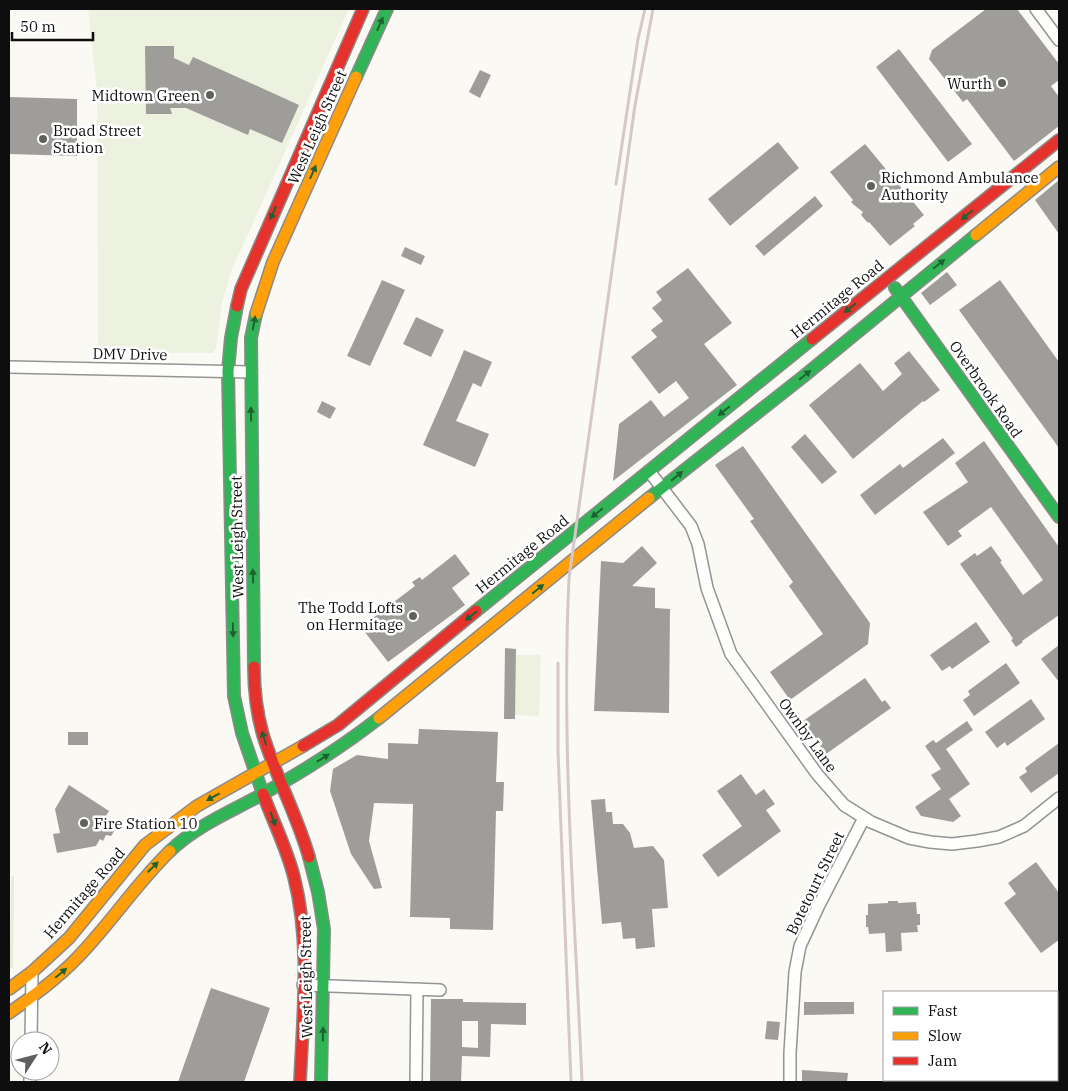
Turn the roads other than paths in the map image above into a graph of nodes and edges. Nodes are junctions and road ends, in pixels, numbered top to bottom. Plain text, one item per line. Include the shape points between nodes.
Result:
1 (363, 9) edge
2 (387, 9) edge
3 (1036, 9) edge
4 (1059, 40) edge
5 (1059, 140) edge
6 (1059, 167) edge
7 (991, 195) junction
8 (1004, 212) junction
9 (888, 278) junction
10 (901, 295) junction
11 (9, 367) edge
12 (228, 371) junction
13 (251, 372) junction
14 (649, 471) junction
15 (662, 488) junction
16 (1059, 517) edge
17 (273, 764) junction
18 (256, 774) junction
19 (281, 784) junction
20 (263, 794) junction
21 (1059, 798) edge
22 (864, 818) junction
23 (32, 972) junction
24 (303, 985) junction
25 (324, 986) junction
26 (9, 989) edge
27 (417, 989) junction
28 (440, 990) dead end
29 (32, 995) junction
30 (9, 1013) edge
31 (31, 1031) edge
32 (300, 1082) edge
33 (322, 1082) edge
34 (416, 1082) edge
35 (790, 1082) edge

1 -> 12 street, West Leigh Street via 241,288
13 -> 2 street, West Leigh Street via 254,320 273,262
3 - 4 street
5 - 7 street, Hermitage Road
6 - 8 street
7 - 8 street
7 -> 9 street, Hermitage Road
10 -> 8 street
9 - 10 street, Overbrook Road
9 -> 14 street, Hermitage Road
15 -> 10 street
10 - 16 street, Overbrook Road
11 - 12 street, DMV Drive
12 - 13 street, DMV Drive
12 -> 18 street, West Leigh Street via 234,696 242,735
17 -> 13 street, West Leigh Street via 263,734 254,684
14 - 15 street, Ownby Lane
14 -> 17 street, Hermitage Road via 338,725
19 -> 15 street via 365,729
15 - 22 street, Ownby Lane via 691,526 707,588 731,654 825,784 844,805
17 - 18 street, Hermitage Road
17 - 19 street, West Leigh Street
18 - 20 street, West Leigh Street
18 -> 23 street, Hermitage Road via 197,806 145,845 69,938
19 - 20 street
19 - 25 street, West Leigh Street via 302,832 318,892 324,929
20 -> 24 street, West Leigh Street via 294,876 303,923
29 -> 20 street via 80,956 163,857 190,835
21 - 22 street, Ownby Lane via 1024,826 999,836 961,843 909,838
22 - 35 street, Botetourt Street via 800,946 795,972
23 - 26 street, Hermitage Road
23 - 29 street
24 - 25 street
24 - 32 street, West Leigh Street
25 - 27 street
33 -> 25 street, West Leigh Street
27 - 28 street
27 - 34 street
29 - 30 street
29 - 31 street

